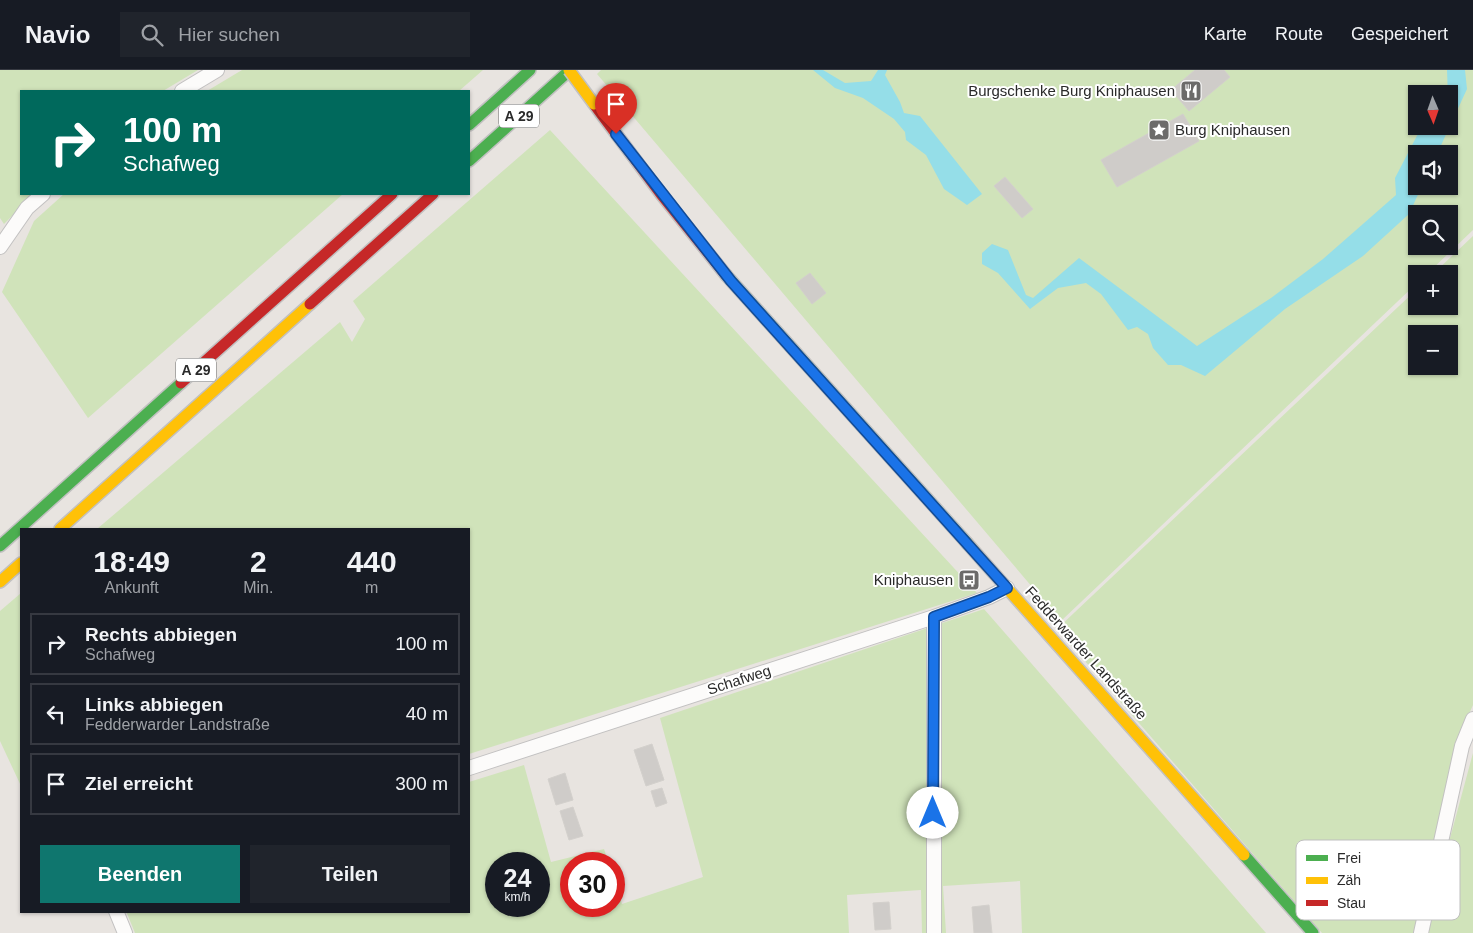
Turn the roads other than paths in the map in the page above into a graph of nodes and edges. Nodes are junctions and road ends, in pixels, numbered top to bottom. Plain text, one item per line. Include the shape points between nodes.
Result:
1 (217, 70) edge
2 (530, 70) edge
3 (569, 70) edge
4 (184, 90) edge
5 (470, 124) edge
6 (470, 160) edge
7 (42, 195) edge
8 (391, 195) edge
9 (432, 195) edge
10 (0, 247) edge
11 (20, 528) edge
12 (20, 528) edge
13 (61, 528) edge
14 (0, 546) edge
15 (20, 564) edge
16 (0, 582) edge
17 (1007, 588) junction
18 (934, 617) junction
19 (1473, 719) edge
20 (470, 768) edge
21 (1442, 840) edge
22 (117, 913) edge
23 (1296, 914) edge
24 (1301, 920) edge
25 (1425, 920) edge
26 (125, 933) edge
27 (934, 933) edge
28 (1313, 933) edge
29 (1422, 933) edge

1 - 4 street
2 - 5 main road, A 29
3 - 6 main road, A 29
3 - 17 main road, Fedderwarder Landstraße, bridge via 661,194 731,281
7 - 10 street via 27,208
8 - 11 main road, A 29
9 - 13 main road, A 29
12 - 14 main road, A 29
15 - 16 main road
17 - 18 street, Schafweg
17 - 23 main road, Fedderwarder Landstraße
18 - 20 street, Schafweg
18 - 27 street
19 - 21 street via 1462,746
22 - 26 street
24 - 28 main road, Fedderwarder Landstraße
25 - 29 street

